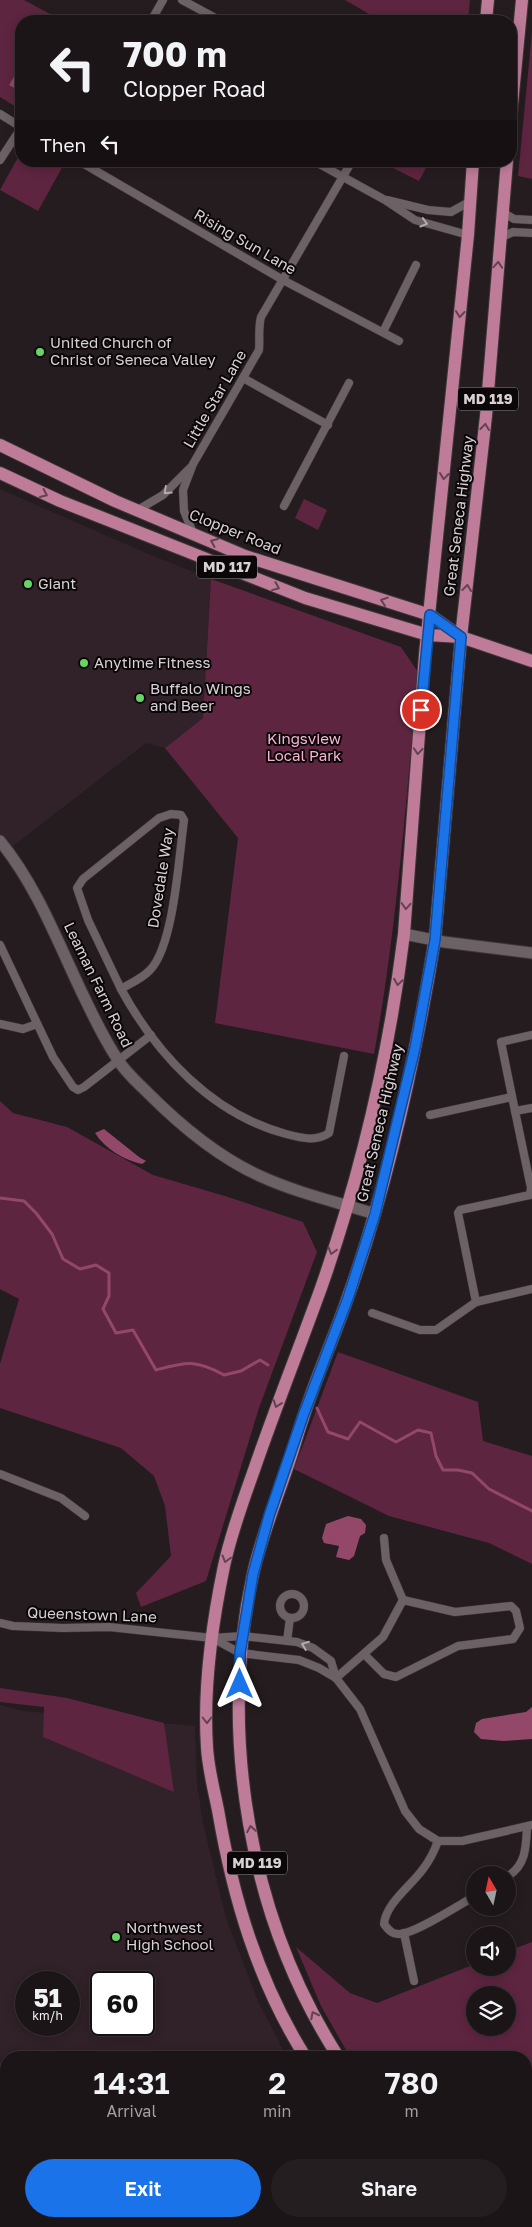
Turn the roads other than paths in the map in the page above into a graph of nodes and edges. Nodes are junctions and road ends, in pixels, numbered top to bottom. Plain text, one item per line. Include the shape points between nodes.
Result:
1 (163, 0) edge
2 (182, 0) edge
3 (488, 0) edge
4 (522, 0) edge
5 (154, 15) edge
6 (209, 15) edge
7 (487, 15) edge
8 (517, 52) edge
9 (0, 114) edge
10 (15, 123) edge
11 (15, 136) edge
12 (0, 160) edge
13 (89, 167) edge
14 (325, 167) edge
15 (349, 167) edge
16 (472, 167) edge
17 (506, 167) edge
18 (343, 177) junction
19 (385, 200) junction
20 (469, 202) junction
21 (502, 205) junction
22 (532, 220) edge
23 (532, 233) edge
24 (468, 235) junction
25 (500, 238) junction
26 (416, 265) dead end
27 (283, 280) junction
28 (383, 332) junction
29 (399, 341) dead end
30 (243, 378) junction
31 (350, 383) dead end
32 (328, 425) junction
33 (0, 445) edge
34 (193, 464) junction
35 (0, 473) edge
36 (284, 506) dead end
37 (136, 511) junction
38 (193, 533) junction
39 (430, 615) junction
40 (428, 635) junction
41 (461, 637) junction
42 (532, 661) edge
43 (2, 849) edge
44 (404, 934) junction
45 (435, 940) junction
46 (0, 947) edge
47 (532, 953) edge
48 (121, 989) junction
49 (0, 1024) edge
50 (37, 1024) junction
51 (532, 1034) edge
52 (151, 1035) junction
53 (344, 1056) dead end
54 (119, 1061) junction
55 (512, 1097) junction
56 (532, 1108) edge
57 (515, 1112) junction
58 (430, 1115) dead end
59 (347, 1205) junction
60 (375, 1214) junction
61 (532, 1289) edge
62 (476, 1302) junction
63 (372, 1313) dead end
64 (0, 1474) edge
65 (85, 1516) dead end
66 (384, 1538) dead end
67 (403, 1600) junction
68 (290, 1618) dead end
69 (0, 1623) edge
70 (243, 1636) junction
71 (212, 1638) junction
72 (283, 1641) junction
73 (240, 1653) junction
74 (364, 1654) junction
75 (278, 1657) junction
76 (336, 1678) junction
77 (530, 1826) edge
78 (438, 1841) junction
79 (516, 1869) edge
80 (466, 1901) edge
81 (404, 1933) junction
82 (414, 1981) dead end
83 (302, 2051) edge
84 (334, 2051) edge

1 - 5 street
2 - 6 street
3 - 7 main road
4 - 8 main road
9 - 10 street
11 - 12 street
13 - 27 street, Rising Sun Lane
14 - 18 street
15 - 18 street, Little Star Lane
16 - 20 main road, Great Seneca Highway / MD 119
17 - 21 main road, Great Seneca Highway / MD 119
18 - 19 street
18 - 27 street, Little Star Lane
19 - 20 street via 451,212
19 -> 24 street via 415,220
20 - 24 main road, Great Seneca Highway / MD 119
21 - 22 street via 504,213 514,220
21 - 25 main road, Great Seneca Highway / MD 119
23 - 25 street via 513,232
24 -> 39 main road, Great Seneca Highway / MD 119
41 -> 25 main road, Great Seneca Highway / MD 119 via 486,416
26 - 28 street
27 - 28 street, Rising Sun Lane
27 - 30 street, Little Star Lane via 261,317 259,350
28 - 29 street, Rising Sun Lane
30 - 32 street
30 - 34 street, Little Star Lane
31 - 32 street
32 - 36 street
33 - 37 main road, Clopper Road / MD 117
34 -> 37 street, Little Star Lane via 163,495
34 - 38 street, Little Star Lane via 183,490 184,511
35 -> 40 main road, Clopper Road / MD 117 via 60,502 305,598
37 - 38 main road, Clopper Road / MD 117
39 -> 38 main road, Clopper Road / MD 117 via 245,556
39 - 40 main road, Great Seneca Highway / MD 119
39 - 41 main road, Clopper Road / MD 117
40 - 41 main road, Clopper Road / MD 117
40 -> 44 main road, Great Seneca Highway / MD 119
41 - 42 main road, Clopper Road / MD 117
41 - 45 main road, Great Seneca Highway / MD 119
43 - 54 street, Leaman Farm Road via 19,866 49,918 86,1002
44 - 45 street
44 -> 59 main road, Great Seneca Highway / MD 119 via 378,1088
45 - 47 street
45 - 60 main road, Great Seneca Highway / MD 119 via 415,1048
46 - 50 street
48 - 48 street, Dovedale Way via 85,913 77,888 83,879 159,818 181,815 184,820 164,943 150,970
48 - 52 street, Dovedale Way
49 - 50 street via 23,1029
50 - 54 street via 53,1057 78,1090
51 - 55 street via 500,1042
52 - 53 street, Dovedale Way via 208,1096 241,1116 302,1138 321,1138 329,1133
52 - 54 street
54 - 59 street, Leaman Farm Road via 172,1118 238,1165 284,1186
55 - 57 street
55 - 58 street
56 - 57 street
57 - 62 street via 530,1195 458,1213
59 - 60 street, Leaman Farm Road
59 -> 71 main road, Great Seneca Highway / MD 119 via 322,1286 240,1510 224,1565
60 - 70 main road, Great Seneca Highway / MD 119 via 269,1516 253,1574
61 - 62 street
62 - 63 street via 436,1330 420,1330
64 - 65 street via 61,1498
66 - 67 street via 386,1560
67 - 74 street via 383,1637
67 - 74 street via 455,1612 511,1606 516,1611 520,1628 513,1639 458,1646 400,1676 384,1674
68 - 72 street
69 - 71 street, Queenstown Lane via 63,1628 109,1627
70 - 71 street
70 - 72 street
70 - 73 main road, Great Seneca Highway / MD 119
71 - 73 street
71 -> 83 main road, Great Seneca Highway / MD 119 via 207,1748 228,1869 243,1923 266,1982
72 - 75 street
76 -> 72 street via 331,1661 314,1648
73 - 75 street
84 -> 73 main road, Great Seneca Highway / MD 119 via 299,1986 258,1869 240,1750
74 - 76 street
75 - 76 street via 299,1660
76 - 78 street via 360,1709 412,1822
77 - 78 street via 483,1838
77 - 79 street via 522,1864
78 - 81 street via 423,1870 385,1914 384,1924 390,1932
80 - 81 street
81 - 82 street

